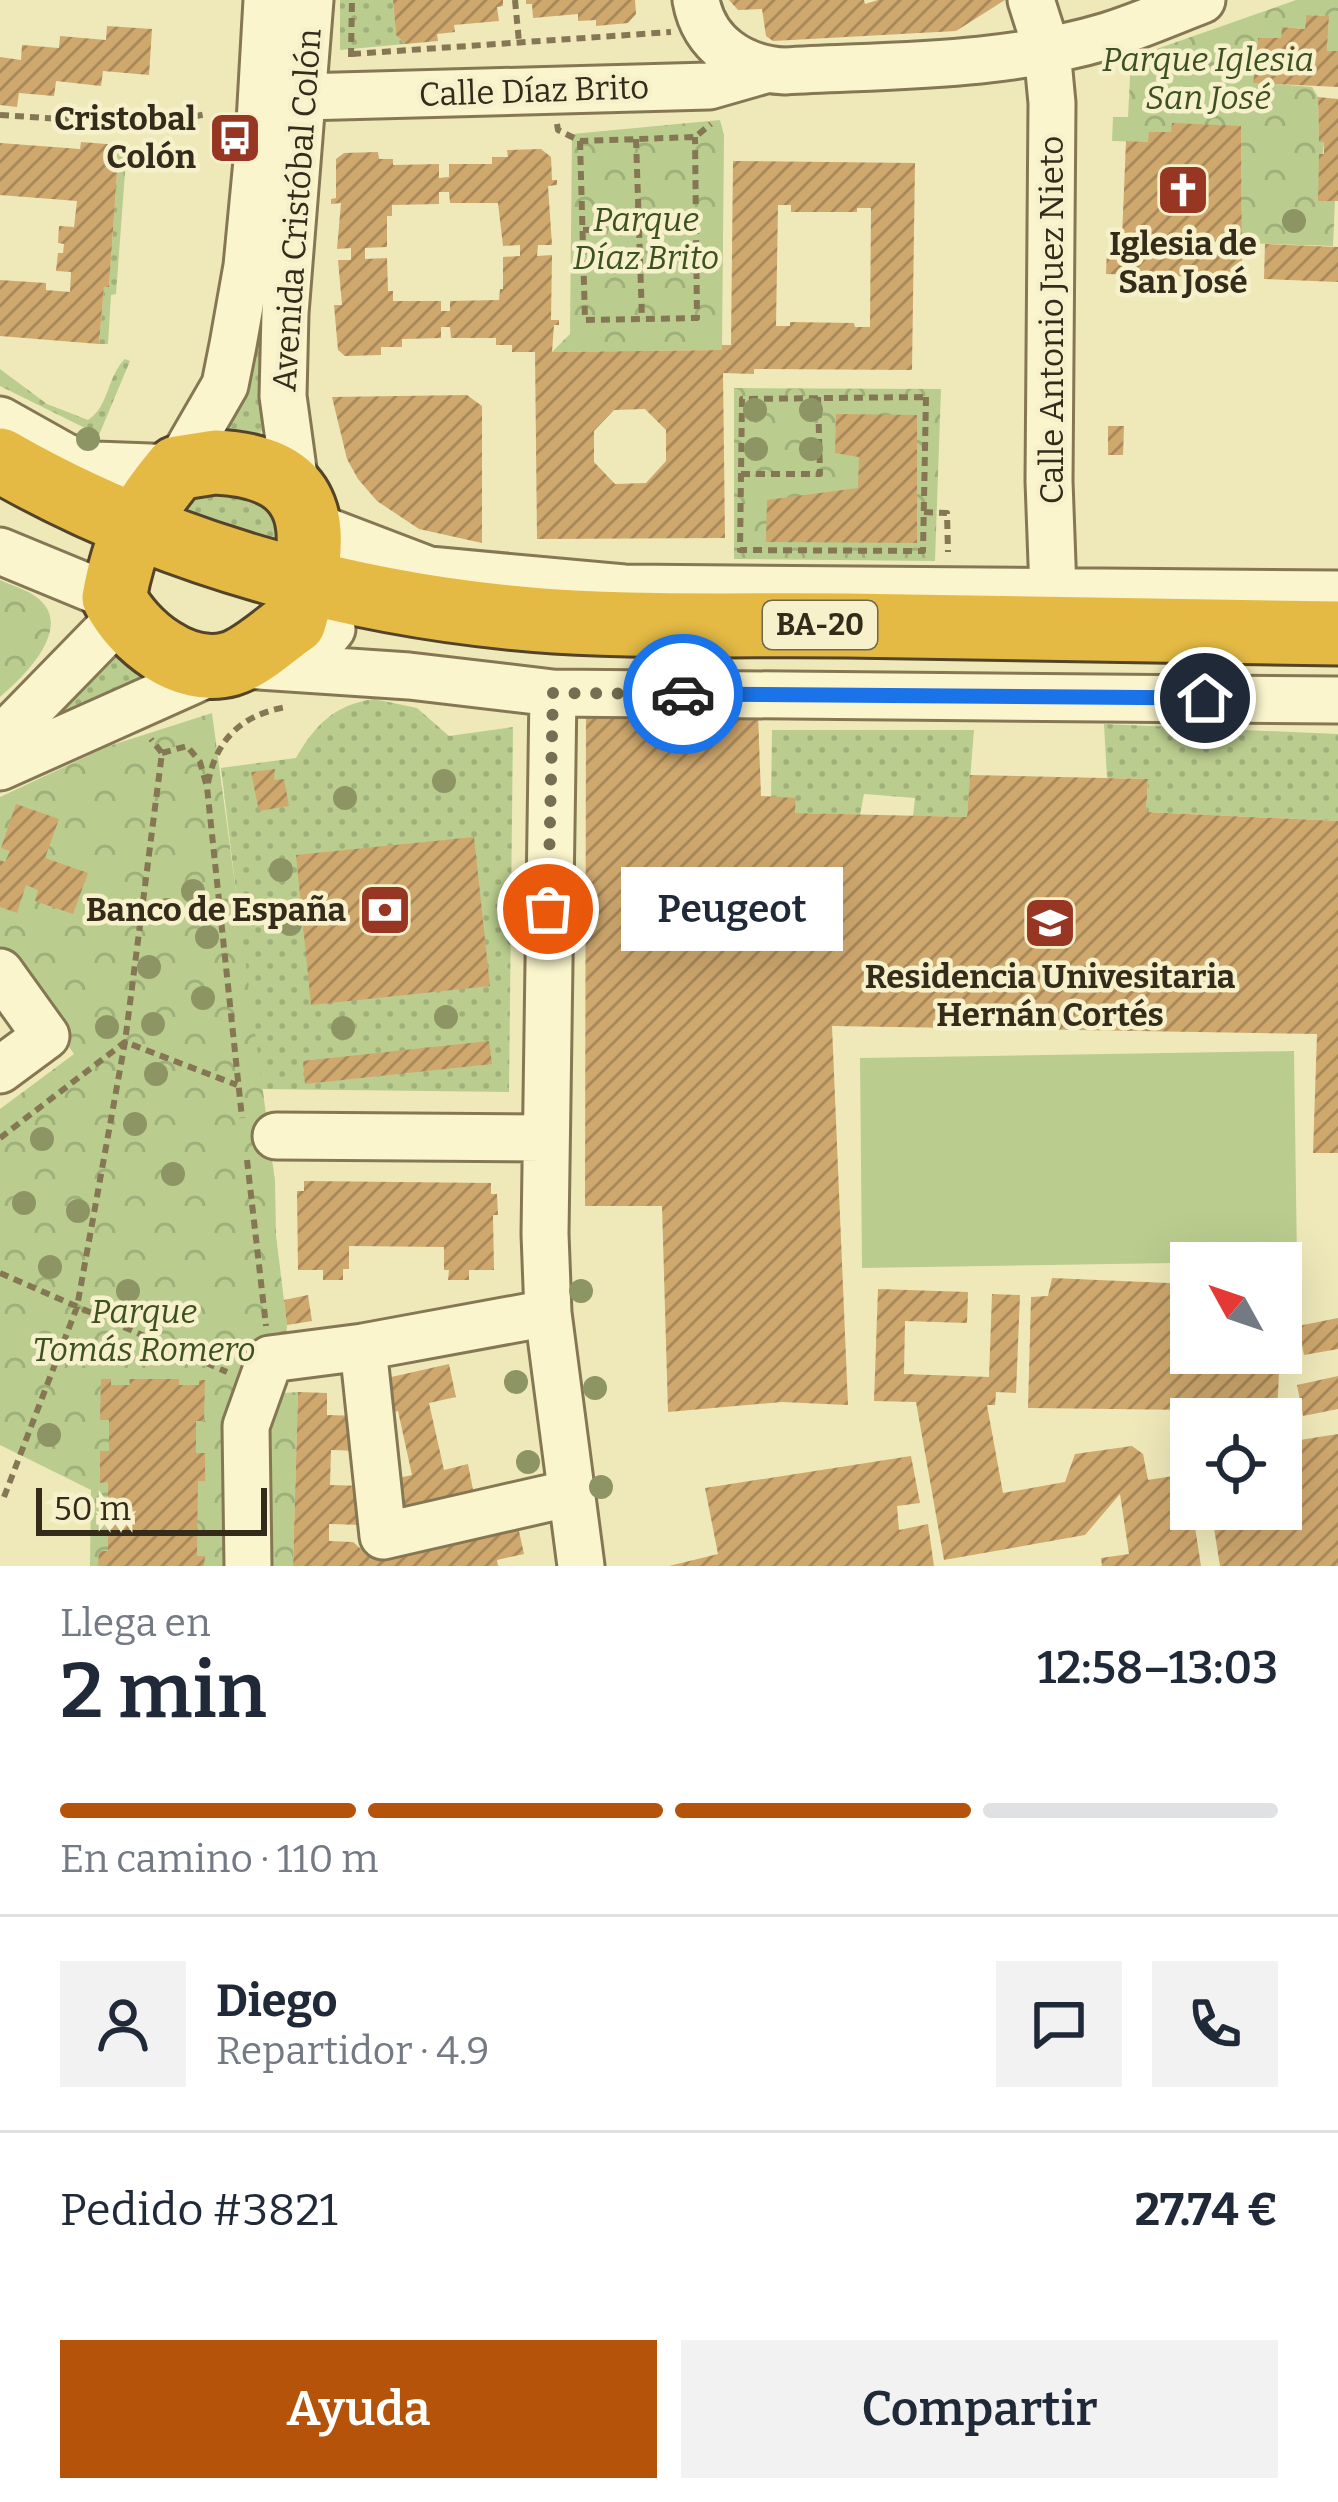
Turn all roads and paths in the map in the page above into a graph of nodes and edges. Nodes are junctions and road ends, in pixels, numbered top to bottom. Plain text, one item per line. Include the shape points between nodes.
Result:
1 (267, 0) edge
2 (310, 0) edge
3 (352, 0) edge
4 (515, 0) edge
5 (1031, 0) edge
6 (1202, 0) edge
7 (701, 15) edge
8 (519, 42) junction
9 (1046, 50) junction
10 (764, 70) junction
11 (351, 75) junction
12 (302, 98) junction
13 (206, 114) dead end
14 (0, 115) edge
15 (636, 140) junction
16 (696, 227) junction
17 (639, 229) junction
18 (583, 230) junction
19 (641, 319) junction
20 (818, 398) junction
21 (0, 420) edge
22 (0, 460) edge
23 (167, 466) junction
24 (741, 474) junction
25 (0, 509) edge
26 (924, 512) junction
27 (740, 550) dead end
28 (0, 551) edge
29 (923, 551) dead end
30 (118, 563) junction
31 (948, 590) junction
32 (1053, 591) junction
33 (1338, 594) edge
34 (292, 597) junction
35 (1338, 633) edge
36 (1338, 669) edge
37 (553, 693) junction
38 (1338, 700) edge
39 (301, 705) dead end
40 (0, 740) edge
41 (0, 767) edge
42 (207, 787) junction
43 (2, 979) edge
44 (125, 1042) junction
45 (0, 1070) edge
46 (238, 1085) junction
47 (0, 1138) edge
48 (543, 1138) junction
49 (256, 1143) junction
50 (0, 1274) edge
51 (77, 1307) junction
52 (548, 1313) junction
53 (363, 1347) junction
54 (270, 1359) junction
55 (572, 1493) junction
56 (4, 1497) dead end
57 (248, 1566) edge
58 (581, 1566) edge

1 - 23 street, Avenida Cristóbal Colón via 247,266 225,385
2 - 12 street, Avenida Cristóbal Colón
3 - 11 path
4 - 8 path
5 - 9 street, Calle Antonio Juez Nieto
6 - 9 street, Calle Díaz Brito
7 - 8 path
7 - 10 street via 732,57
8 - 11 path
9 - 10 street, Calle Díaz Brito
9 - 32 street, Calle Antonio Juez Nieto
10 - 11 street, Calle Díaz Brito via 710,86 487,92
11 - 12 street, Calle Díaz Brito
12 - 34 street, Avenida Cristóbal Colón via 283,396
13 - 14 path via 153,124
15 - 16 path via 695,137
15 - 17 path
15 - 18 path via 580,141
16 - 17 path
16 - 19 path via 697,318
17 - 18 path
17 - 19 path
18 - 19 path via 585,320
20 - 24 path via 742,399
20 - 24 path via 820,473
20 - 26 path via 926,397
21 - 23 street via 66,457
22 - 30 highway, BA-20
23 - 30 highway
23 - 34 highway via 243,464
24 - 27 path
25 - 30 highway, BA-20
26 - 29 path
26 - 31 path via 947,513
28 - 30 street
30 - 34 highway, BA-20
30 - 34 highway via 153,645 189,663
30 - 40 street
31 - 32 street
31 - 34 street via 624,588 429,570
32 - 33 street
34 - 35 highway, BA-20 via 555,621
34 - 36 highway, BA-20 via 416,644 554,656
34 - 37 street
34 - 41 street
37 - 38 street
37 - 48 street
39 - 42 path via 266,711 230,733 213,756
42 - 44 path via 187,746 162,753
42 - 46 path
43 - 45 street via 46,1036
44 - 46 path
44 - 47 path
44 - 51 path
46 - 49 path
48 - 49 street
48 - 52 street
49 - 54 path
50 - 51 path
51 - 54 path via 219,1372 244,1372
51 - 56 path
52 - 53 street
52 - 55 street
53 - 54 street
53 - 55 street via 383,1536
54 - 57 street via 246,1426
55 - 58 street

